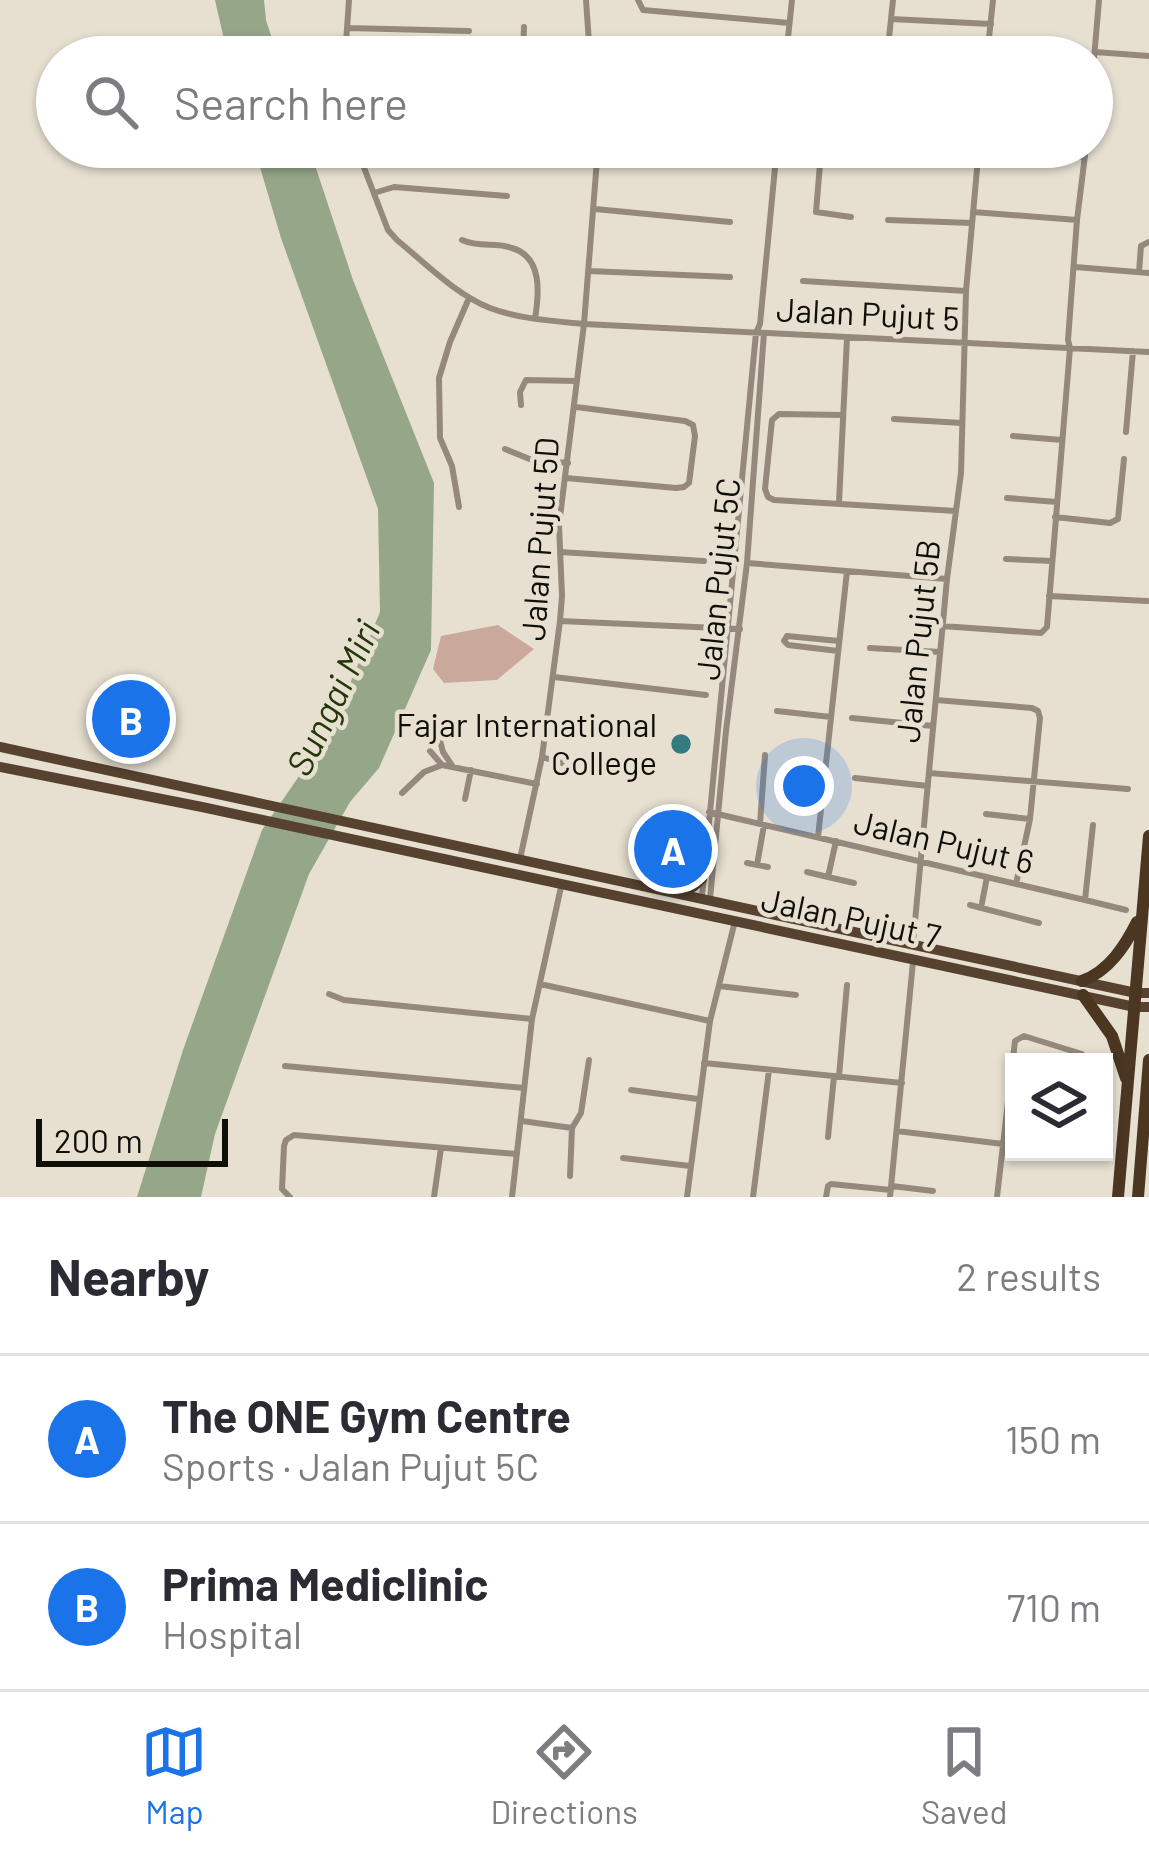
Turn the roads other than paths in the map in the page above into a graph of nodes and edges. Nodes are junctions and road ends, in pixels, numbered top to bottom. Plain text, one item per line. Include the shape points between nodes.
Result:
1 (350, 0) edge
2 (586, 0) edge
3 (638, 0) edge
4 (791, 0) edge
5 (892, 0) edge
6 (993, 0) edge
7 (1099, 0) edge
8 (891, 19) junction
9 (789, 23) junction
10 (991, 24) junction
11 (524, 27) dead end
12 (347, 28) junction
13 (469, 32) dead end
14 (346, 36) edge
15 (524, 36) edge
16 (589, 36) edge
17 (788, 36) edge
18 (890, 36) edge
19 (990, 36) edge
20 (1096, 36) edge
21 (1113, 53) edge
22 (1149, 56) edge
23 (364, 168) edge
24 (597, 168) edge
25 (775, 168) edge
26 (819, 168) edge
27 (977, 168) edge
28 (1084, 168) edge
29 (374, 193) junction
30 (507, 196) dead end
31 (595, 209) junction
32 (973, 212) junction
33 (850, 217) dead end
34 (888, 220) dead end
35 (1077, 220) junction
36 (730, 222) dead end
37 (972, 223) junction
38 (462, 240) dead end
39 (1149, 242) edge
40 (1075, 267) junction
41 (589, 271) junction
42 (1144, 272) edge
43 (730, 277) dead end
44 (803, 281) dead end
45 (966, 290) junction
46 (470, 298) junction
47 (535, 319) junction
48 (584, 324) junction
49 (760, 330) junction
50 (847, 337) junction
51 (964, 343) junction
52 (1070, 348) junction
53 (1133, 351) junction
54 (1149, 352) edge
55 (577, 381) junction
56 (520, 405) dead end
57 (575, 407) junction
58 (843, 415) junction
59 (894, 419) dead end
60 (962, 423) junction
61 (1126, 432) dead end
62 (1013, 436) dead end
63 (1062, 440) junction
64 (505, 449) dead end
65 (1124, 459) dead end
66 (568, 463) junction
67 (566, 478) junction
68 (1007, 498) dead end
69 (839, 502) junction
70 (1057, 502) junction
71 (459, 508) dead end
72 (956, 511) junction
73 (1055, 517) junction
74 (560, 552) junction
75 (1006, 559) dead end
76 (704, 561) dead end
77 (1052, 562) junction
78 (747, 563) junction
79 (847, 571) junction
80 (947, 579) junction
81 (1049, 596) junction
82 (1147, 602) edge
83 (560, 621) junction
84 (943, 626) junction
85 (728, 627) junction
86 (740, 628) junction
87 (839, 641) junction
88 (870, 648) dead end
89 (838, 651) junction
90 (940, 652) junction
91 (553, 677) junction
92 (706, 695) dead end
93 (936, 700) junction
94 (777, 712) dead end
95 (831, 717) junction
96 (852, 718) dead end
97 (430, 724) dead end
98 (933, 726) junction
99 (721, 731) junction
100 (0, 747) edge
101 (430, 751) dead end
102 (765, 755) dead end
103 (542, 757) junction
104 (442, 765) junction
105 (0, 766) edge
106 (453, 766) junction
107 (471, 770) junction
108 (595, 772) dead end
109 (929, 773) junction
110 (855, 778) dead end
111 (1034, 782) junction
112 (537, 784) junction
113 (928, 786) junction
114 (1128, 789) dead end
115 (402, 794) dead end
116 (465, 799) dead end
117 (709, 812) junction
118 (719, 814) junction
119 (986, 814) dead end
120 (1030, 819) junction
121 (762, 824) junction
122 (1093, 825) dead end
123 (1149, 836) edge
124 (818, 837) junction
125 (710, 842) junction
126 (836, 842) junction
127 (520, 859) junction
128 (921, 862) junction
129 (747, 863) dead end
130 (757, 865) junction
131 (768, 867) dead end
132 (807, 872) dead end
133 (828, 877) junction
134 (987, 877) junction
135 (702, 879) junction
136 (854, 883) dead end
137 (1016, 884) junction
138 (561, 886) junction
139 (675, 893) junction
140 (1085, 900) junction
141 (706, 901) junction
142 (970, 905) dead end
143 (981, 908) junction
144 (1126, 910) dead end
145 (1142, 910) junction
146 (735, 921) junction
147 (1039, 923) dead end
148 (788, 932) junction
149 (913, 943) junction
150 (914, 958) junction
151 (540, 984) junction
152 (847, 985) dead end
153 (719, 986) junction
154 (1083, 988) junction
155 (329, 994) dead end
156 (796, 995) dead end
157 (1142, 1000) edge
158 (532, 1019) junction
159 (710, 1021) junction
160 (1014, 1053) edge
161 (1079, 1053) edge
162 (589, 1060) dead end
163 (1149, 1060) edge
164 (704, 1063) junction
165 (285, 1066) dead end
166 (769, 1070) junction
167 (837, 1076) junction
168 (902, 1083) junction
169 (1148, 1086) edge
170 (524, 1088) junction
171 (631, 1090) dead end
172 (1129, 1091) junction
173 (698, 1099) junction
174 (520, 1121) junction
175 (572, 1128) junction
176 (897, 1131) junction
177 (829, 1137) dead end
178 (1005, 1138) edge
179 (1003, 1144) junction
180 (441, 1148) junction
181 (517, 1154) junction
182 (623, 1158) dead end
183 (690, 1166) junction
184 (1145, 1171) edge
185 (570, 1176) dead end
186 (891, 1191) edge
187 (933, 1191) dead end
188 (1144, 1195) edge
189 (290, 1197) edge
190 (434, 1197) edge
191 (512, 1197) edge
192 (687, 1197) edge
193 (753, 1197) edge
194 (826, 1197) edge
195 (998, 1197) edge
196 (1118, 1197) edge

1 - 12 street
2 - 16 street
3 - 9 street via 643,10
4 - 9 street
5 - 8 street
6 - 10 street
7 - 20 street
8 - 10 street
8 - 18 street
9 - 17 street
10 - 19 street
11 - 15 street
12 - 13 street
12 - 14 street
21 - 22 street
23 - 29 street, Jalan Pujut 5
24 - 31 street, Jalan Pujut 5D
25 - 49 street
26 - 33 street via 815,210
27 - 32 street, Jalan Pujut 5B
28 - 35 street
29 - 30 street via 394,187
29 - 46 street, Jalan Pujut 5 via 397,240
31 - 36 street
31 - 41 street, Jalan Pujut 5D
32 - 35 street
32 - 37 street, Jalan Pujut 5B
34 - 37 street
35 - 40 street
37 - 45 street, Jalan Pujut 5B
38 - 47 street via 514,248 532,263
39 - 42 street via 1141,246
40 - 42 street
40 - 52 street
41 - 43 street
41 - 48 street, Jalan Pujut 5D
44 - 45 street
45 - 51 street, Jalan Pujut 5B
46 - 47 street, Jalan Pujut 5
46 - 71 street via 440,378 440,438
47 - 48 street, Jalan Pujut 5
48 - 49 street, Jalan Pujut 5
48 - 55 street, Jalan Pujut 5D
49 - 50 street, Jalan Pujut 5
49 - 78 street, Jalan Pujut 5C
49 - 85 street, Jalan Pujut 5C
50 - 51 street, Jalan Pujut 5
50 - 58 street
51 - 52 street, Jalan Pujut 5
51 - 60 street, Jalan Pujut 5B
52 - 53 street, Jalan Pujut 5
52 - 63 street
53 - 54 street, Jalan Pujut 5
53 - 61 street
55 - 56 street via 526,380
55 - 57 street, Jalan Pujut 5D
57 - 66 street, Jalan Pujut 5D
57 - 67 street via 685,422 695,436 684,488
58 - 69 street
58 - 69 street via 775,416 765,489 774,500
59 - 60 street
60 - 72 street, Jalan Pujut 5B
62 - 63 street
63 - 70 street
64 - 66 street
65 - 73 street via 1116,521
66 - 67 street, Jalan Pujut 5D
67 - 74 street, Jalan Pujut 5D
68 - 70 street
69 - 72 street
70 - 73 street
72 - 80 street, Jalan Pujut 5B
73 - 77 street
74 - 76 street
74 - 83 street, Jalan Pujut 5D
75 - 77 street
77 - 81 street
78 - 79 street
78 - 86 street, Jalan Pujut 5C
79 - 80 street
79 - 87 street
80 - 84 street, Jalan Pujut 5B
81 - 82 street
81 - 84 street via 1042,633
83 - 85 street
83 - 91 street, Jalan Pujut 5D
84 - 90 street, Jalan Pujut 5B
85 - 86 street
85 - 99 street, Jalan Pujut 5C
86 - 99 street, Jalan Pujut 5C
87 - 89 street
87 - 89 street via 784,641
88 - 90 street
89 - 95 street
90 - 93 street, Jalan Pujut 5B
91 - 92 street
91 - 103 street, Jalan Pujut 5D
93 - 98 street, Jalan Pujut 5B
93 - 111 street via 1038,711
94 - 95 street
95 - 124 street
96 - 98 street
97 - 106 street
98 - 109 street, Jalan Pujut 5B
99 - 117 street, Jalan Pujut 5C
99 - 118 street, Jalan Pujut 5C
100 - 127 main road, Jalan Pujut 7
101 - 104 street
102 - 121 street
103 - 108 street
103 - 112 street, Jalan Pujut 5D
104 - 106 street
104 - 115 street
105 - 138 main road, Jalan Pujut 7
106 - 107 street
107 - 112 street
107 - 116 street
109 - 111 street
109 - 113 street, Jalan Pujut 5B
110 - 113 street
111 - 114 street
111 - 120 street
112 - 127 street, Jalan Pujut 5D
113 - 128 street, Jalan Pujut 5B
117 - 118 street, Jalan Pujut 6
117 - 125 street, Jalan Pujut 5C
118 - 121 street, Jalan Pujut 6
118 - 125 street, Jalan Pujut 5C
119 - 120 street
120 - 137 street
121 - 124 street, Jalan Pujut 6
121 - 130 street
122 - 140 street
123 - 145 highway
124 - 126 street, Jalan Pujut 6
125 - 135 street, Jalan Pujut 5C
125 - 141 street, Jalan Pujut 5C
126 - 128 street, Jalan Pujut 6
126 - 133 street
127 - 139 main road, Jalan Pujut 7
128 - 134 street, Jalan Pujut 6
128 - 149 street, Jalan Pujut 5B
129 - 130 street
130 - 131 street
132 - 133 street
133 - 136 street
134 - 137 street, Jalan Pujut 6
134 - 143 street
135 - 139 main road
135 - 141 street, Jalan Pujut 5C
137 - 140 street, Jalan Pujut 6
138 - 146 main road, Jalan Pujut 7
138 - 151 street
139 - 141 main road, Jalan Pujut 7
140 - 144 street, Jalan Pujut 6
141 - 148 main road via 711,912
141 - 149 main road, Jalan Pujut 7
142 - 143 street
143 - 147 street
145 - 154 highway via 1114,958
145 - 157 highway
146 - 148 main road, Jalan Pujut 7
146 - 153 street
148 - 150 main road, Jalan Pujut 7
149 - 154 main road, Jalan Pujut 7
150 - 154 main road, Jalan Pujut 7
150 - 168 street
151 - 158 street
151 - 159 street
152 - 167 street
153 - 156 street
153 - 159 street
154 - 157 main road, Jalan Pujut 7
154 - 172 highway via 1112,1036
155 - 158 street
157 - 172 highway
158 - 170 street
159 - 164 street
160 - 161 street via 1024,1036
162 - 175 street
163 - 169 highway
164 - 166 street
164 - 173 street
165 - 170 street
166 - 167 street
166 - 193 street
167 - 168 street
167 - 177 street
168 - 176 street
169 - 184 highway
170 - 174 street
171 - 173 street
172 - 196 highway
173 - 183 street
174 - 175 street
174 - 181 street
175 - 185 street
176 - 179 street
176 - 186 street
178 - 179 street
179 - 195 street
180 - 181 street
180 - 189 street via 290,1137 282,1189
180 - 190 street
181 - 191 street
182 - 183 street
183 - 192 street
184 - 188 highway
186 - 187 street
186 - 194 street via 831,1184

